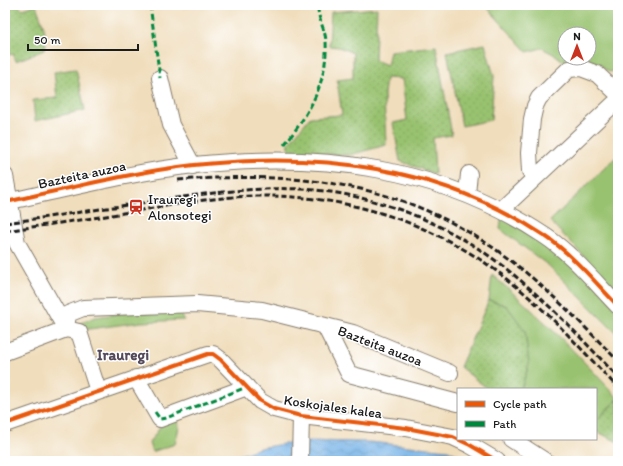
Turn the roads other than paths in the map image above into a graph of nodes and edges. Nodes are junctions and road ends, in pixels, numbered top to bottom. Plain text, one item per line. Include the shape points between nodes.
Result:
1 (160, 78) dead end
2 (618, 94) edge
3 (618, 100) edge
4 (193, 166) junction
5 (469, 174) dead end
6 (5, 176) edge
7 (536, 176) junction
8 (466, 194) junction
9 (10, 201) junction
10 (501, 210) junction
11 (618, 306) edge
12 (325, 326) junction
13 (66, 329) junction
14 (5, 352) edge
15 (450, 373) dead end
16 (136, 378) junction
17 (247, 387) junction
18 (98, 391) junction
19 (457, 403) edge
20 (301, 416) junction
21 (5, 424) edge
22 (457, 439) edge
23 (459, 440) edge
24 (513, 440) edge
25 (300, 461) edge
26 (497, 461) edge
27 (545, 461) edge

1 - 4 street via 171,125
2 - 7 street via 597,74 573,68 539,98 532,119 529,153 530,171
3 - 7 street
4 - 8 street, Bazteita auzoa via 263,161 346,164 404,174
4 - 9 street, Bazteita auzoa
5 - 8 street
6 - 9 street
7 - 10 street
8 - 10 street, Bazteita auzoa
9 - 13 street via 17,243
10 - 11 street, Bazteita auzoa via 546,236 580,266
12 - 13 street, Bazteita auzoa via 262,310 197,304 84,308 68,314
12 - 15 street, Bazteita auzoa via 353,333
12 - 19 street via 349,374
13 - 14 street
13 - 18 street via 79,332
16 - 17 street, Koskojales kalea via 208,354 217,356
16 - 17 street via 163,417
16 - 18 street, Koskojales kalea
17 - 20 street, Koskojales kalea via 260,401 274,409
18 - 21 street, Koskojales kalea
20 - 22 street, Koskojales kalea via 406,428
20 - 25 street
23 - 26 street, Koskojales kalea
24 - 27 street

